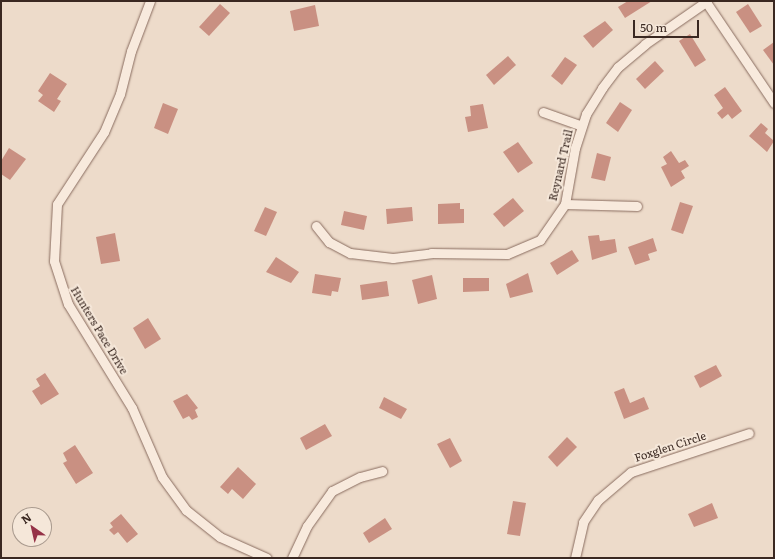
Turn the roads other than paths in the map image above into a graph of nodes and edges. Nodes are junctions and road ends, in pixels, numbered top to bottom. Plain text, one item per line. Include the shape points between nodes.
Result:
1 (150, 1) edge
2 (706, 1) edge
3 (774, 103) edge
4 (543, 112) dead end
5 (582, 126) junction
6 (565, 204) junction
7 (637, 206) dead end
8 (316, 226) dead end
9 (749, 433) dead end
10 (382, 472) dead end
11 (267, 558) edge
12 (292, 558) edge
13 (575, 558) edge

1 - 11 street, Hunters Pace Drive via 131,51 120,94 104,132 57,204 54,261 68,304 132,408 162,477 186,510 220,537
2 - 3 street
2 - 5 street, Reynard Trail via 618,67 602,88
4 - 5 street
5 - 6 street, Reynard Trail via 567,182
6 - 7 street
6 - 8 street, Reynard Trail via 540,240 508,254 431,253 393,258 350,253 329,242
9 - 13 street, Foxglen Circle via 631,472 598,500 583,522
10 - 12 street via 360,477 332,491 314,514

